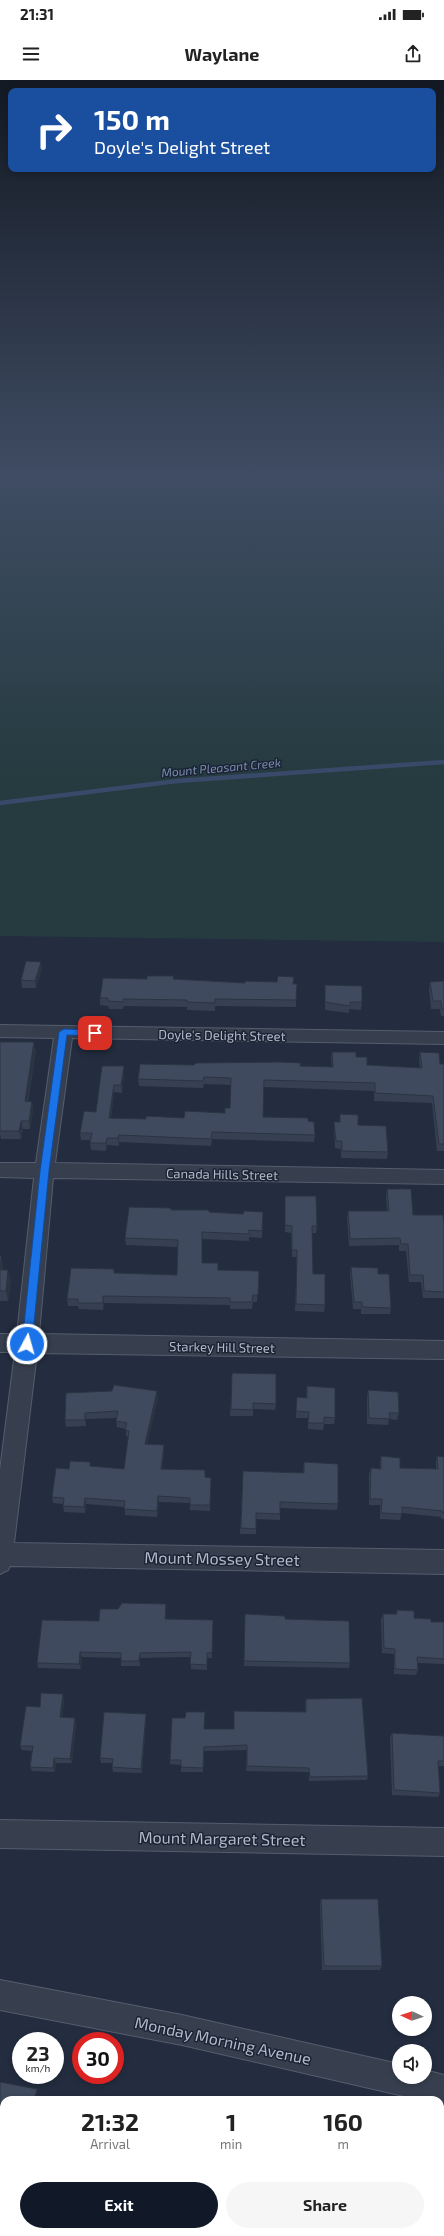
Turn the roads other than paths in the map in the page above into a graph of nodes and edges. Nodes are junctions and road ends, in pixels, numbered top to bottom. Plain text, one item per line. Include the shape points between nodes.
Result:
1 (0, 1031) edge
2 (64, 1032) junction
3 (444, 1038) edge
4 (0, 1170) edge
5 (44, 1171) junction
6 (444, 1178) edge
7 (0, 1343) edge
8 (27, 1344) junction
9 (444, 1350) edge
10 (0, 1557) edge
11 (444, 1562) edge
12 (0, 1834) edge
13 (444, 1842) edge
14 (0, 1995) edge
15 (444, 2090) edge

1 - 2 street, Doyle's Delight Street
2 - 3 street, Doyle's Delight Street
2 - 5 street
4 - 5 street, Canada Hills Street
5 - 6 street, Canada Hills Street
5 - 8 street
7 - 8 street, Starkey Hill Street
8 - 9 street, Starkey Hill Street
8 - 10 street
10 - 11 street, Mount Mossey Street
12 - 13 street, Mount Margaret Street
14 - 15 street, Monday Morning Avenue via 182,2030

